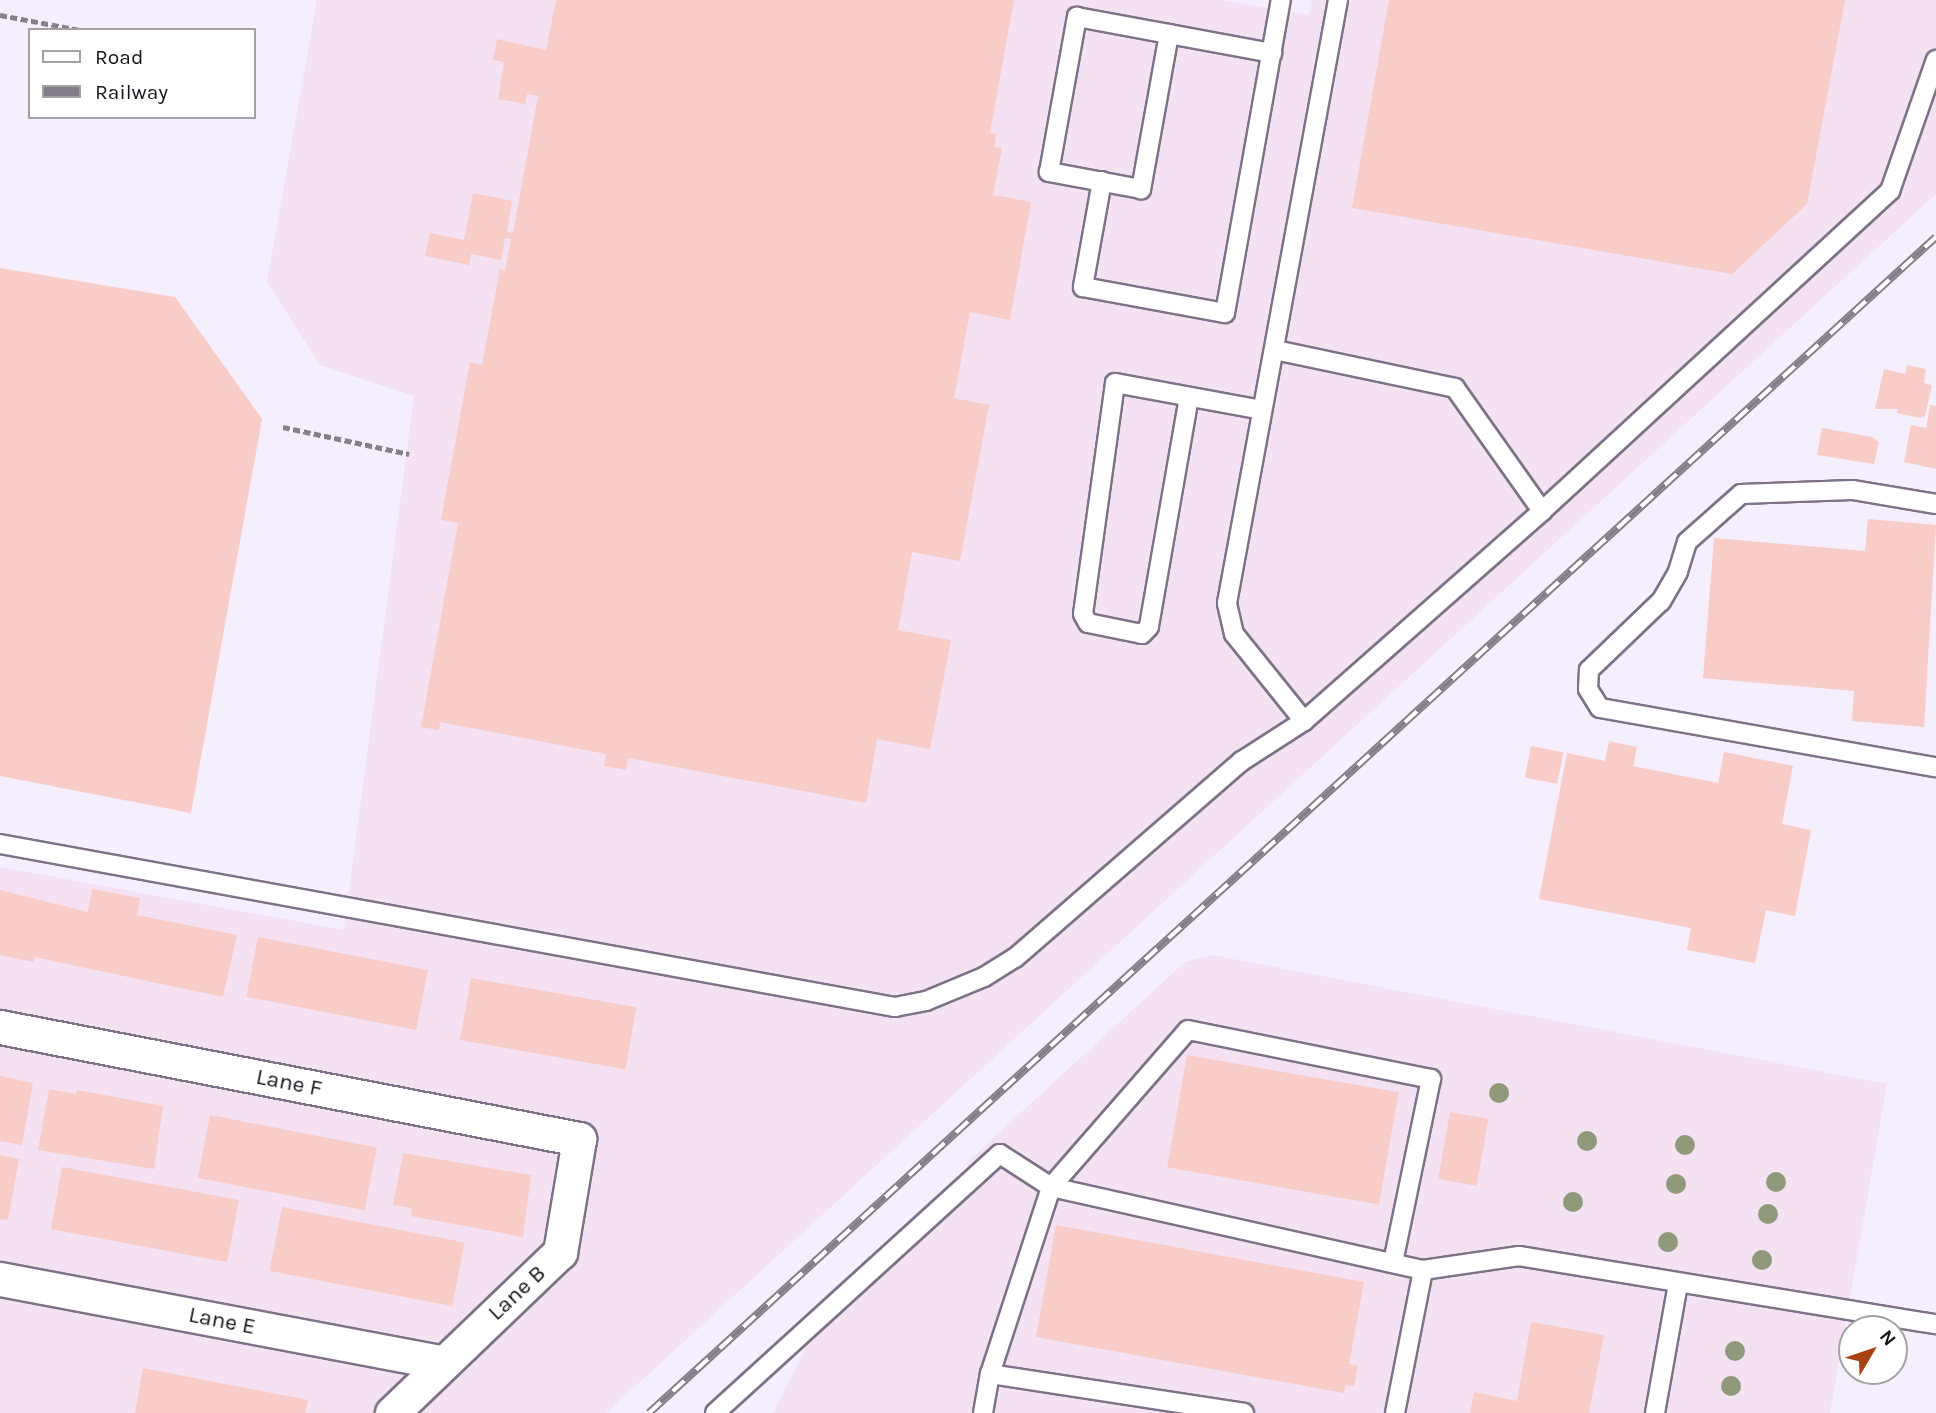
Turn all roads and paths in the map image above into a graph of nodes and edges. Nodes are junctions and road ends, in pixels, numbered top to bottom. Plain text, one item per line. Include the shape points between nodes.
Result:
1 (1281, 0) edge
2 (1338, 0) edge
3 (0, 15) edge
4 (69, 28) edge
5 (1169, 34) junction
6 (1272, 53) junction
7 (1936, 60) edge
8 (1101, 181) junction
9 (1275, 349) junction
10 (1189, 397) junction
11 (1262, 410) junction
12 (283, 427) dead end
13 (410, 454) dead end
14 (1936, 504) edge
15 (1542, 511) junction
16 (1304, 721) junction
17 (1936, 767) edge
18 (0, 844) edge
19 (0, 1027) edge
20 (579, 1139) joint
21 (1051, 1187) junction
22 (1393, 1263) junction
23 (1423, 1270) junction
24 (0, 1279) edge
25 (1678, 1284) junction
26 (1936, 1324) edge
27 (443, 1363) junction
28 (990, 1374) junction
29 (392, 1413) edge
30 (715, 1413) edge
31 (983, 1413) edge
32 (1244, 1413) edge
33 (1395, 1413) edge
34 (1655, 1413) edge

1 - 6 lane
2 - 9 lane
3 - 4 path
5 - 6 lane
5 - 8 lane via 1141,189
5 - 8 lane via 1077,17 1049,172
6 - 8 lane via 1225,313 1083,287
7 - 15 lane via 1890,191
9 - 11 lane
9 - 15 lane via 1455,388
10 - 10 lane via 1115,383 1083,614 1088,623 1142,634 1149,627
10 - 11 lane
11 - 16 lane via 1227,603 1234,634
12 - 13 path
14 - 17 lane via 1852,490 1741,494 1687,542 1678,572 1661,601 1589,670 1588,689 1600,708
15 - 16 lane
16 - 18 lane via 1242,761 1015,958 984,977 895,1007
19 - 20 street, Lane F
20 - 27 street, Lane B via 560,1252
21 - 22 lane
21 - 22 lane via 1188,1030 1431,1079
21 - 28 lane
21 - 30 lane via 1000,1154
22 - 23 lane
23 - 25 lane via 1519,1256
23 - 33 lane
24 - 27 street, Lane E
25 - 26 lane
25 - 34 lane
27 - 29 street, Lane B
28 - 31 lane
28 - 32 lane

